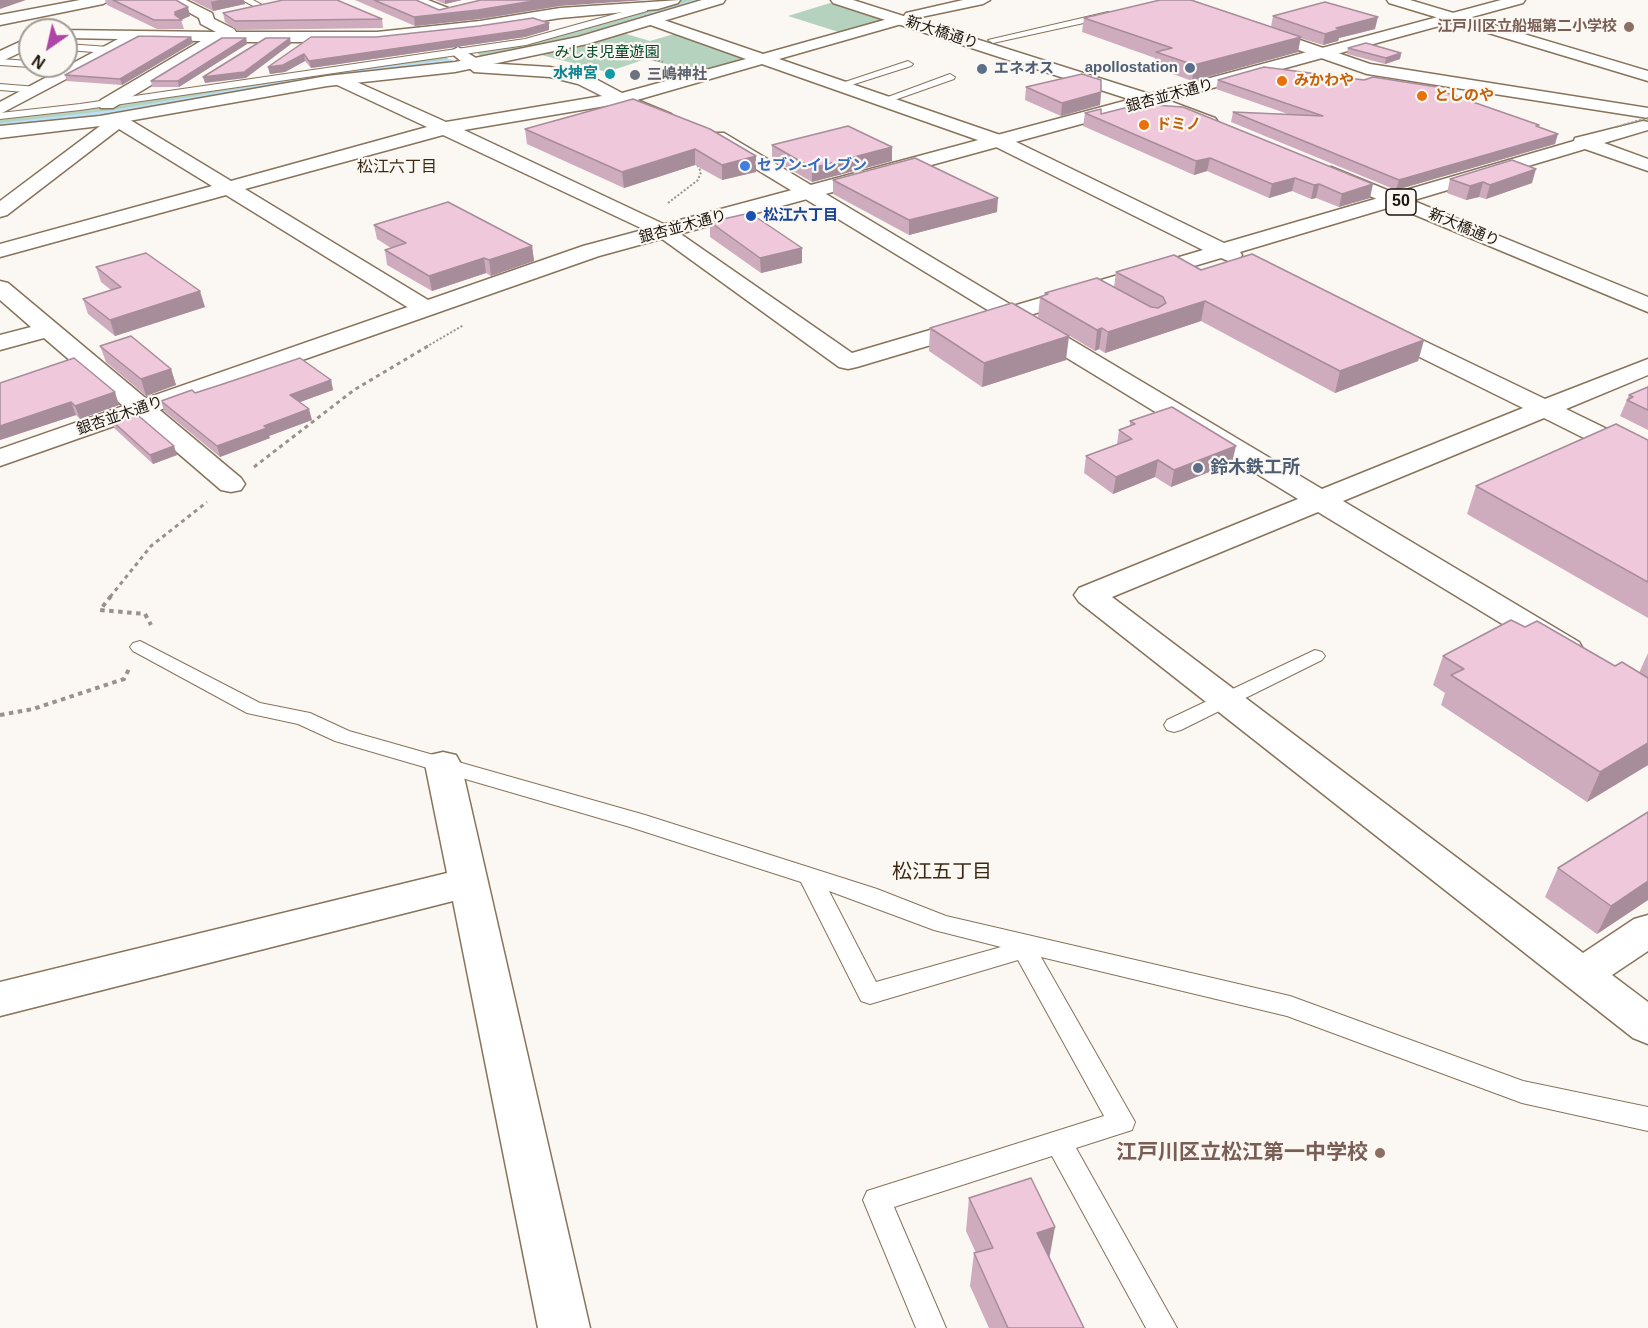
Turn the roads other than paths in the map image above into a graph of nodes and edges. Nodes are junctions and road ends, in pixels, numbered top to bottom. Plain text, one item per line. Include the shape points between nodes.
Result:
1 (174, 0) edge
2 (414, 0) edge
3 (718, 0) edge
4 (838, 0) edge
5 (860, 0) edge
6 (983, 0) edge
7 (1394, 0) edge
8 (1518, 0) edge
9 (99, 1) edge
10 (1166, 1) edge
11 (463, 7) edge
12 (656, 8) edge
13 (258, 11) edge
14 (443, 11) junction
15 (1119, 12) edge
16 (905, 18) junction
17 (1454, 18) junction
18 (207, 19) junction
19 (0, 20) edge
20 (390, 23) junction
21 (0, 31) edge
22 (145, 32) junction
23 (78, 33) edge
24 (415, 34) junction
25 (330, 36) junction
26 (18, 37) edge
27 (221, 37) junction
28 (268, 37) junction
29 (993, 40) junction
30 (305, 41) junction
31 (18, 47) edge
32 (78, 48) edge
33 (248, 49) edge
34 (109, 50) junction
35 (1323, 54) junction
36 (0, 57) edge
37 (464, 58) junction
38 (760, 60) junction
39 (0, 62) edge
40 (18, 63) edge
41 (908, 64) dead end
42 (78, 66) edge
43 (265, 70) dead end
44 (1266, 70) junction
45 (1307, 75) edge
46 (1648, 76) edge
47 (58, 78) edge
48 (950, 78) dead end
49 (341, 80) junction
50 (198, 81) dead end
51 (247, 82) junction
52 (1354, 82) edge
53 (838, 86) junction
54 (0, 87) edge
55 (37, 90) junction
56 (178, 93) junction
57 (1441, 94) junction
58 (619, 98) junction
59 (1161, 98) junction
60 (882, 101) junction
61 (1462, 101) edge
62 (0, 109) edge
63 (403, 109) junction
64 (111, 111) junction
65 (0, 116) edge
66 (1647, 121) edge
67 (1223, 123) edge
68 (680, 124) edge
69 (446, 128) junction
70 (0, 132) edge
71 (702, 132) edge
72 (1551, 132) edge
73 (999, 141) junction
74 (1585, 143) junction
75 (341, 156) junction
76 (1312, 159) edge
77 (1648, 165) edge
78 (227, 188) junction
79 (811, 193) junction
80 (1403, 197) junction
81 (0, 211) edge
82 (655, 227) junction
83 (0, 251) edge
84 (1222, 251) junction
85 (1244, 261) edge
86 (0, 288) edge
87 (1095, 289) junction
88 (1648, 291) edge
89 (1114, 300) edge
90 (1648, 305) edge
91 (425, 308) junction
92 (1010, 314) junction
93 (1362, 320) edge
94 (49, 328) junction
95 (0, 343) edge
96 (1648, 366) edge
97 (141, 409) junction
98 (1543, 409) junction
99 (0, 458) edge
100 (1648, 459) edge
101 (231, 484) road end
102 (1321, 500) junction
103 (140, 647) road end
104 (1315, 656) dead end
105 (1587, 661) edge
106 (1225, 700) junction
107 (1174, 725) dead end
108 (443, 764) junction
109 (810, 877) junction
110 (467, 883) junction
111 (1648, 930) edge
112 (1020, 942) junction
113 (1581, 975) junction
114 (0, 999) edge
115 (1648, 1026) edge
116 (1648, 1119) edge
117 (1058, 1142) junction
118 (564, 1328) edge
119 (931, 1328) edge
120 (1162, 1328) edge

1 - 18 street
2 - 14 street
3 - 12 street
4 - 16 street, 新大橋通り
5 - 16 street, 新大橋通り
6 - 16 street
7 - 17 street
8 - 17 street, 銀杏並木通り
9 - 19 street
9 - 22 street
10 - 35 street
11 - 14 street
12 - 24 street via 560,13
12 - 37 lane
12 - 37 street via 584,40
12 - 38 street
13 - 18 street
13 - 30 street via 309,32
14 - 20 street
15 - 29 lane
16 - 29 street, 新大橋通り
16 - 38 street
16 - 59 street, 新大橋通り
17 - 35 street, 銀杏並木通り
17 - 46 street
18 - 22 street
18 - 27 street via 228,32
20 - 24 street
20 - 25 street
21 - 26 street
22 - 23 street
22 - 27 street
22 - 34 street
24 - 25 street
25 - 30 street
27 - 28 street
27 - 64 street
28 - 30 street
28 - 33 lane
29 - 59 street, 新大橋通り
31 - 36 street
32 - 34 lane
34 - 42 street
35 - 44 street, 銀杏並木通り
35 - 66 street via 1367,69
37 - 49 street
37 - 51 lane
37 - 58 street via 485,69 550,72 584,80
38 - 53 street
38 - 58 street
39 - 40 lane
41 - 53 lane
43 - 51 lane
44 - 45 street
44 - 59 street, 銀杏並木通り
47 - 55 street
48 - 60 lane
49 - 63 street
49 - 64 street
50 - 56 lane
51 - 56 lane
52 - 57 street
53 - 60 street
54 - 55 lane
55 - 62 street
56 - 64 lane
57 - 61 street
57 - 66 street
58 - 68 street
58 - 69 street
59 - 67 street, 新大橋通り
59 - 73 street, 銀杏並木通り
60 - 73 street
63 - 69 street
63 - 75 street
64 - 65 lane
64 - 70 street
64 - 78 street
64 - 81 street via 111,127
66 - 74 street
69 - 75 street
69 - 82 street
71 - 79 street via 728,143
72 - 74 street
73 - 79 street, 銀杏並木通り
73 - 84 street
74 - 77 street
74 - 80 street
75 - 78 street
76 - 80 street, 新大橋通り / 50
78 - 83 street
78 - 91 street
79 - 82 street, 銀杏並木通り
79 - 92 street
80 - 84 street
80 - 88 street, 新大橋通り / 50
80 - 90 street, 新大橋通り / 50
82 - 91 street, 銀杏並木通り
82 - 92 street via 848,362
84 - 85 street
84 - 87 street
86 - 94 street
87 - 89 lane
87 - 92 street
91 - 97 street, 銀杏並木通り
92 - 102 street
93 - 98 street
94 - 95 street
94 - 97 street
96 - 98 street
97 - 99 street, 銀杏並木通り
97 - 101 street
98 - 100 street
98 - 102 street
102 - 105 street
102 - 106 street via 1090,595
103 - 108 lane via 254,708 303,718 342,736
104 - 106 lane
106 - 107 lane
106 - 113 street
108 - 109 lane via 638,820
108 - 110 street
109 - 112 lane via 870,895 942,924
109 - 112 lane via 870,994 1008,955
110 - 114 street
110 - 118 street
111 - 113 street
112 - 116 lane via 1290,1006 1522,1092
112 - 117 lane via 1122,1122
113 - 115 street
117 - 119 lane via 877,1200
117 - 120 lane

